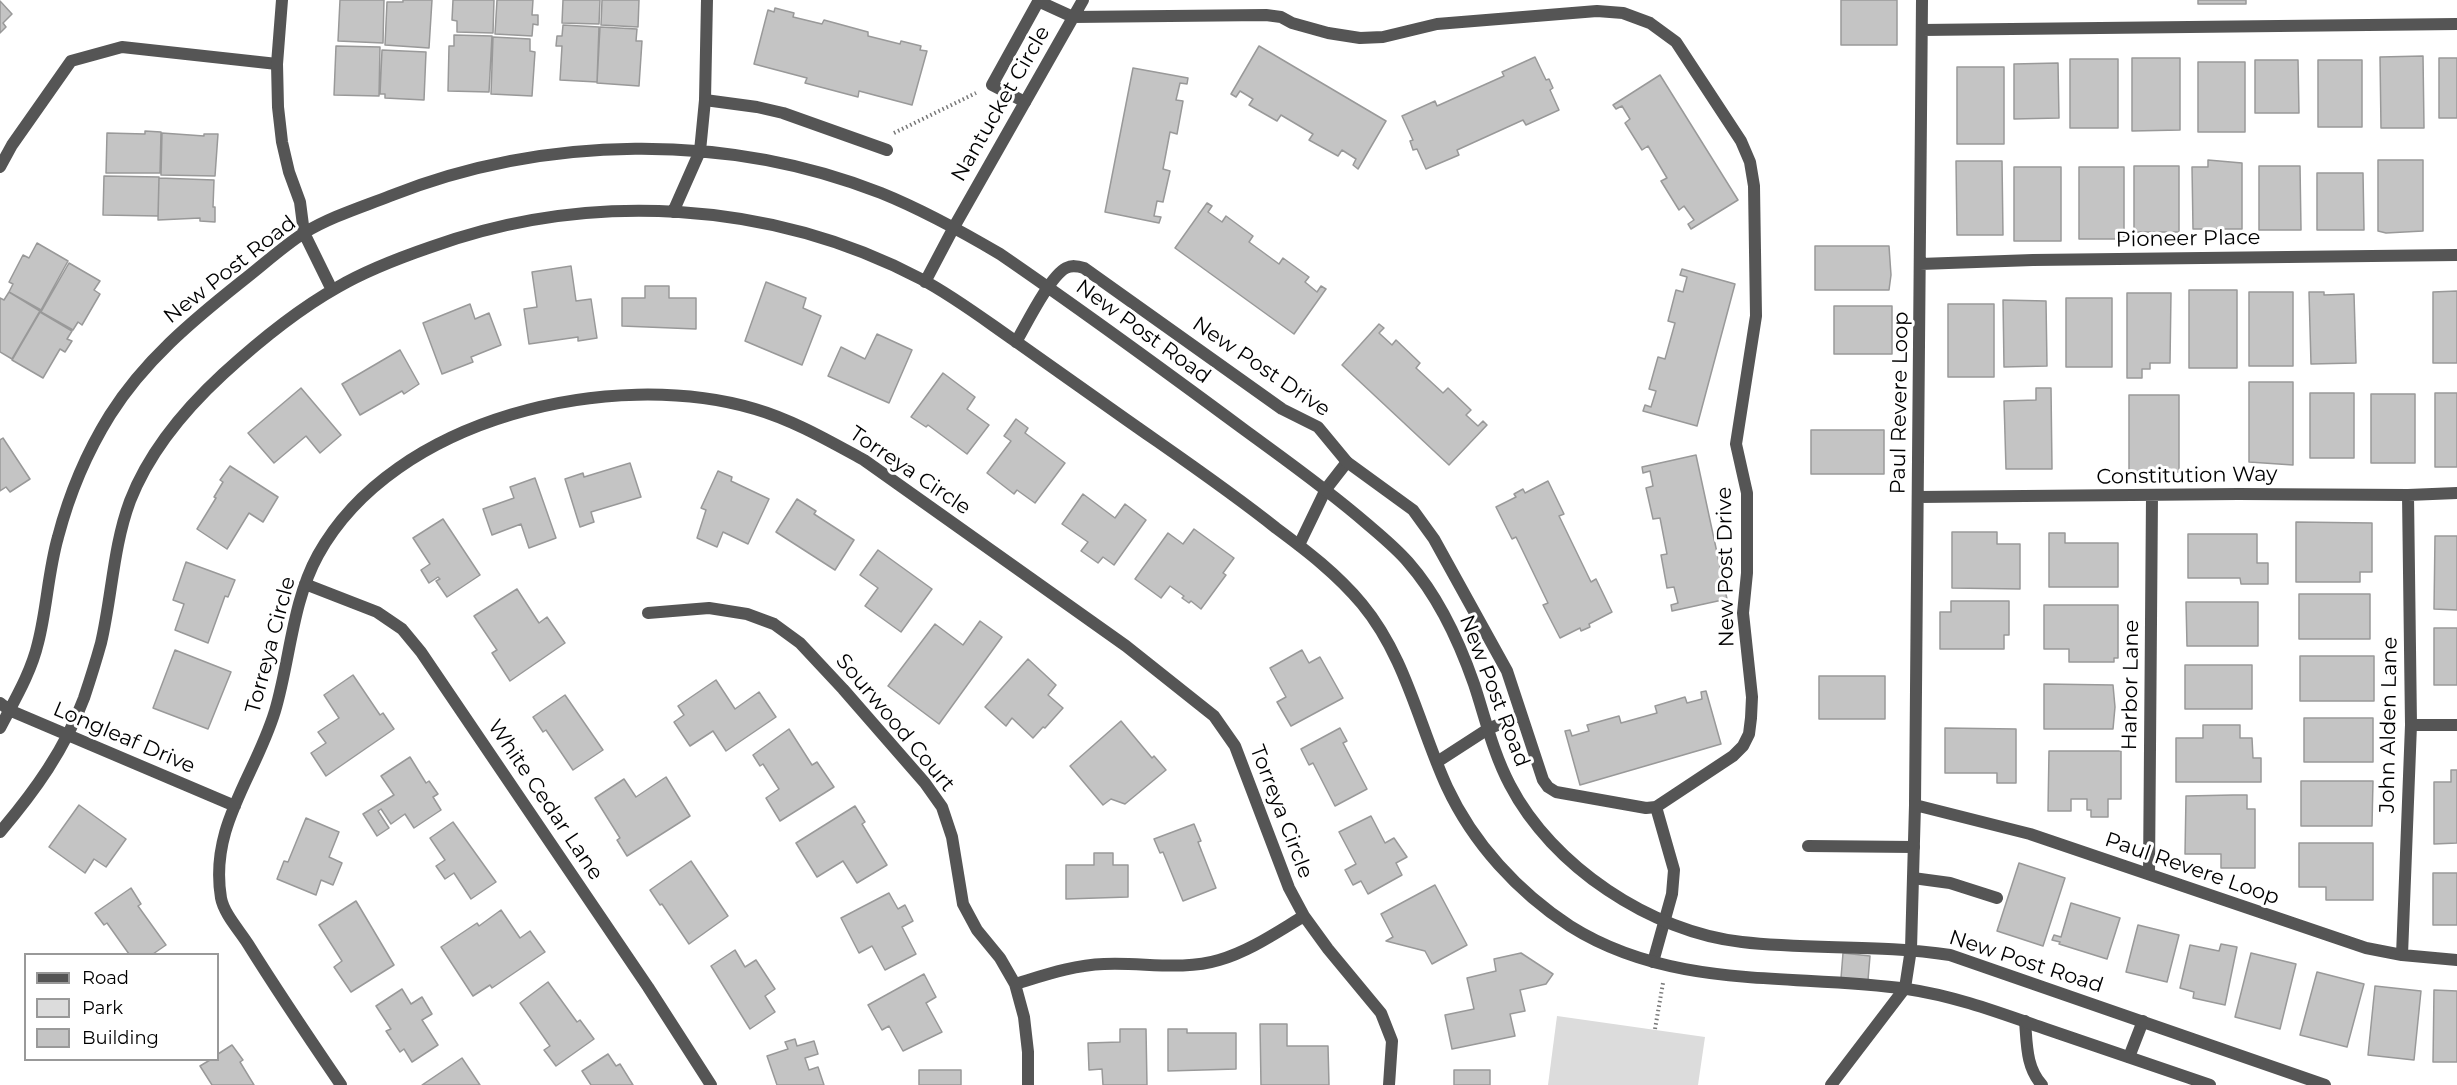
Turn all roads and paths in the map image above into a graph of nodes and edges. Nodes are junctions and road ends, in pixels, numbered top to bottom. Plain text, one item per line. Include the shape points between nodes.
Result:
1 (282, 0) edge
2 (707, 0) edge
3 (1083, 0) edge
4 (1922, 0) edge
5 (1038, 1) edge
6 (1073, 17) junction
7 (2457, 24) edge
8 (1922, 30) junction
9 (277, 64) junction
10 (992, 85) junction
11 (705, 100) junction
12 (1025, 102) junction
13 (887, 150) joint
14 (700, 151) junction
15 (0, 167) edge
16 (673, 212) junction
17 (954, 227) junction
18 (304, 233) junction
19 (2457, 255) edge
20 (1920, 264) junction
21 (925, 282) junction
22 (1048, 287) junction
23 (332, 290) junction
24 (1016, 342) junction
25 (1347, 462) junction
26 (1326, 489) junction
27 (2457, 493) edge
28 (2408, 495) junction
29 (2152, 496) junction
30 (1918, 497) junction
31 (1299, 545) junction
32 (305, 584) junction
33 (648, 613) dead end
34 (5, 707) edge
35 (1521, 715) junction
36 (2411, 725) junction
37 (2457, 725) edge
38 (0, 728) edge
39 (1488, 729) junction
40 (68, 735) junction
41 (1437, 762) junction
42 (235, 806) junction
43 (1916, 806) junction
44 (1656, 807) junction
45 (0, 832) edge
46 (1808, 846) dead end
47 (1914, 846) junction
48 (2149, 874) junction
49 (1913, 878) junction
50 (1997, 898) dead end
51 (1304, 916) junction
52 (1665, 922) junction
53 (1911, 949) junction
54 (2402, 956) junction
55 (2457, 960) edge
56 (1653, 962) junction
57 (1668, 966) junction
58 (1015, 984) junction
59 (1905, 988) junction
60 (2025, 1021) junction
61 (2143, 1021) junction
62 (1655, 1029) dead end
63 (2129, 1057) junction
64 (340, 1085) edge
65 (711, 1085) edge
66 (1028, 1085) edge
67 (1389, 1085) edge
68 (1831, 1085) edge
69 (2042, 1085) edge
70 (2210, 1085) edge
71 (2325, 1085) edge

1 - 9 street
2 - 11 street
3 - 6 street, Nantucket Circle
4 - 8 street, Paul Revere Loop
5 - 6 street
5 - 10 street
6 - 12 street, Nantucket Circle
6 - 44 street, New Post Drive via 1266,15 1328,33 1383,38 1437,24 1597,11 1623,13 1650,22 1676,42 1741,141 1754,186 1756,316 1736,444 1747,493 1743,613 1752,697 1749,734 1733,756
7 - 8 street
8 - 20 street, Paul Revere Loop
9 - 15 street via 122,48 71,61
9 - 18 street via 282,142 300,202
10 - 12 street
10 - 13 path via 895,131
11 - 13 street via 783,113
11 - 14 street
12 - 17 street, Nantucket Circle
14 - 16 street
14 - 17 street, New Post Road via 757,159 839,179
14 - 18 street, New Post Road via 615,150 501,162 416,186
16 - 21 street via 722,216 803,233 857,250
16 - 23 street via 610,211 510,224 402,257
17 - 21 street, Nantucket Circle
17 - 22 street, New Post Road
18 - 23 street
18 - 34 street, New Post Road via 179,333 111,413 78,477 57,538 38,644 27,675
19 - 20 street, Pioneer Place
20 - 30 street, Paul Revere Loop
21 - 24 street
22 - 24 street, New Post Drive
22 - 25 street, New Post Drive via 1068,267 1084,268 1282,409 1318,427
22 - 26 street, New Post Road
23 - 40 street via 281,325 224,373 170,430 148,465 129,503 100,645
24 - 31 street via 1243,501
25 - 26 street
25 - 35 street, New Post Drive via 1413,510 1434,539 1507,671
26 - 31 street
26 - 39 street, New Post Road via 1408,561 1426,586 1458,644
27 - 28 street, Constitution Way
28 - 29 street, Constitution Way
28 - 36 street, John Alden Lane
29 - 30 street, Constitution Way
29 - 48 street, Harbor Lane
30 - 43 street, Paul Revere Loop
31 - 41 street via 1338,578 1378,625 1398,660
32 - 42 street, Torreya Circle via 266,739
32 - 51 street, Torreya Circle via 317,557 352,507 374,487 432,449 476,427 543,405 606,396 677,396 756,409 864,460 1126,646 1215,716 1235,746 1276,859
32 - 65 street, White Cedar Lane via 376,612 402,629 421,652
33 - 58 street, Sourwood Court via 709,608 747,614 774,624 800,644 942,807 952,837 963,904
34 - 38 street, New Post Road
34 - 40 street, Longleaf Drive
35 - 39 street
35 - 44 street, New Post Drive via 1548,787 1568,796
36 - 37 street
36 - 54 street, John Alden Lane
39 - 41 street
39 - 52 street, New Post Road via 1510,785 1557,849 1612,894
40 - 42 street, Longleaf Drive
40 - 45 street via 35,790
41 - 56 street via 1467,824 1515,882 1593,939
42 - 64 street, Torreya Circle via 222,837 218,865 222,902
43 - 47 street, Paul Revere Loop
43 - 48 street, Paul Revere Loop via 2030,834
44 - 52 street via 1674,870
46 - 47 street
47 - 49 street, Paul Revere Loop
48 - 54 street, Paul Revere Loop via 2320,934
49 - 50 street via 1950,883
49 - 53 street, Paul Revere Loop
51 - 58 street via 1251,947 1218,960 1188,965 1103,963 1068,968
51 - 67 street, Torreya Circle via 1382,1013 1392,1041
52 - 53 street, New Post Road via 1741,942
52 - 56 street
53 - 59 street, Paul Revere Loop
53 - 61 street, New Post Road via 1988,967
54 - 55 street, Paul Revere Loop
56 - 57 street
57 - 59 street via 1729,976
57 - 62 path
58 - 66 street, Sourwood Court via 1024,1017
59 - 60 street via 1959,999
59 - 68 street
60 - 63 street
60 - 69 street via 2027,1054
61 - 63 street
61 - 71 street, New Post Road
63 - 70 street

